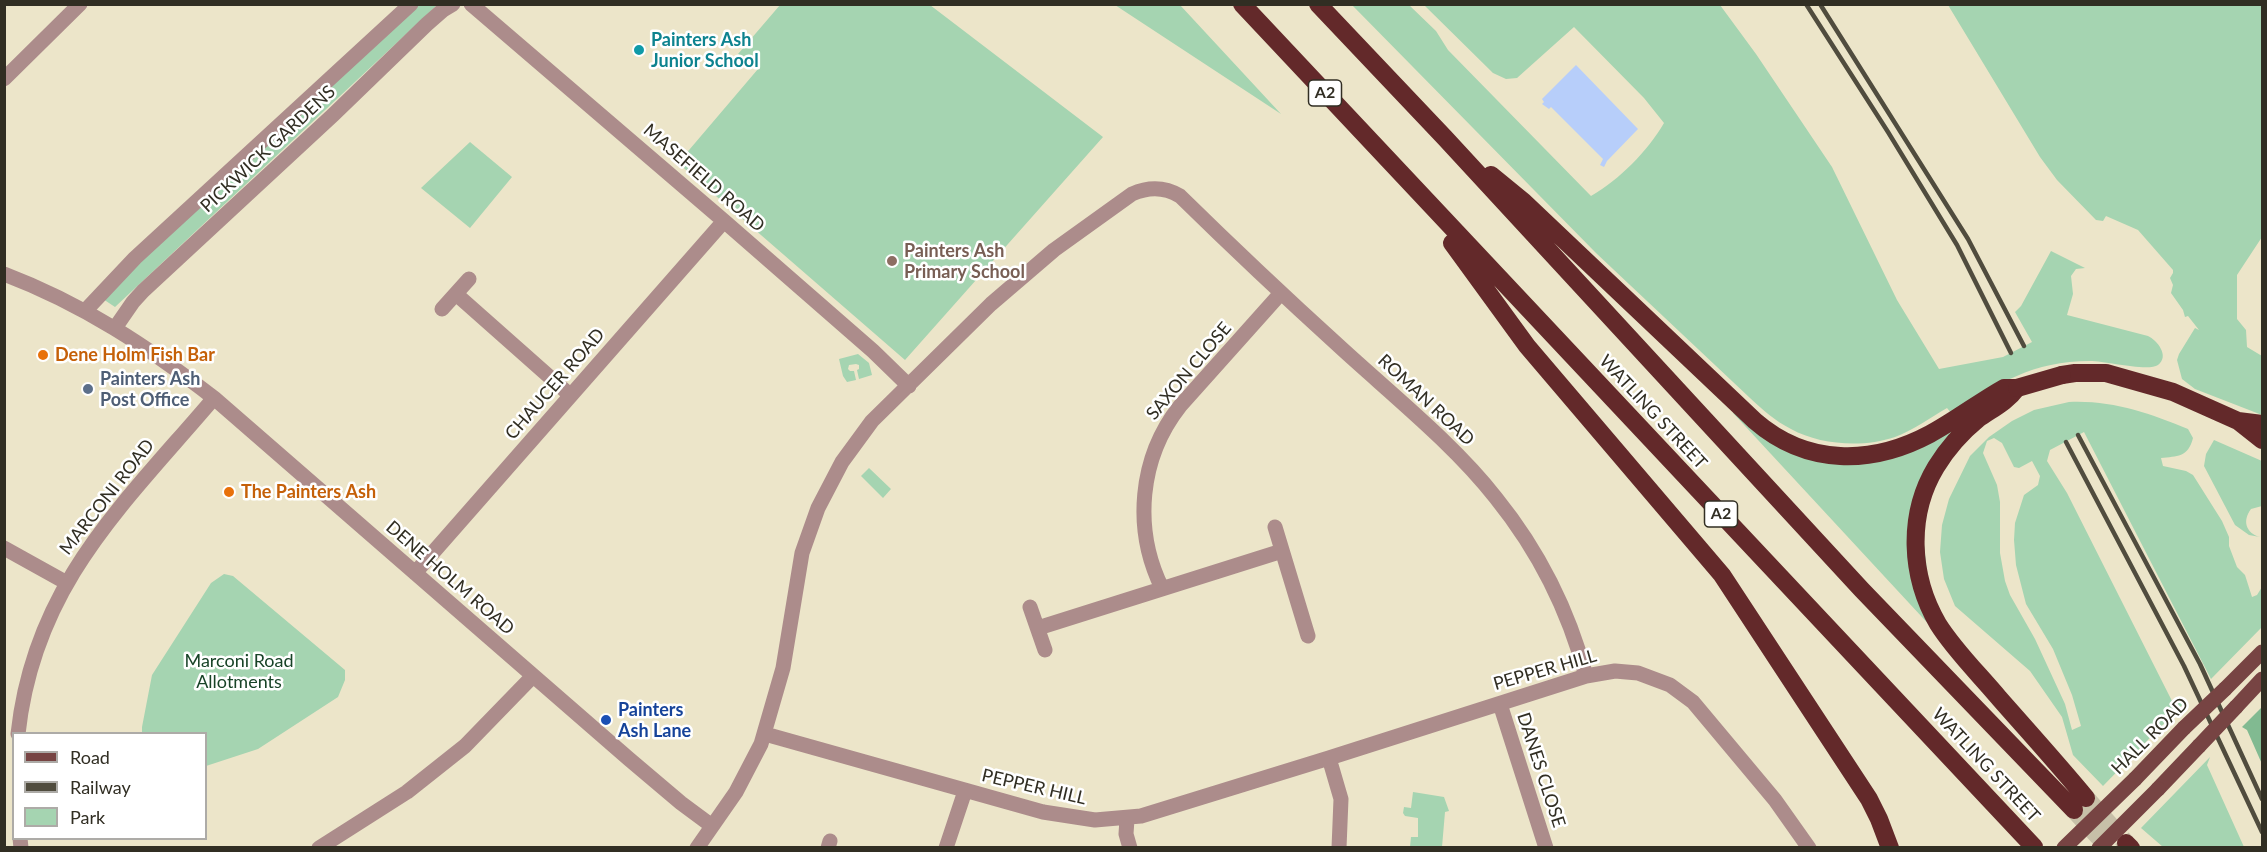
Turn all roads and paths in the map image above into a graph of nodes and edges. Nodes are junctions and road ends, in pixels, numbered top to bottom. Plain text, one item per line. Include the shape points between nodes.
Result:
1 (80, 4) edge
2 (411, 4) edge
3 (453, 4) edge
4 (471, 4) edge
5 (1242, 4) edge
6 (1318, 4) edge
7 (5, 78) edge
8 (1445, 138) junction
9 (1407, 181) junction
10 (724, 221) junction
11 (4, 274) edge
12 (469, 279) dead end
13 (1281, 293) junction
14 (456, 294) junction
15 (442, 309) dead end
16 (85, 311) junction
17 (115, 328) junction
18 (909, 386) junction
19 (2017, 388) junction
20 (570, 395) junction
21 (214, 398) junction
22 (2238, 421) junction
23 (2262, 424) edge
24 (2262, 440) edge
25 (1275, 527) dead end
26 (4, 548) edge
27 (1282, 551) junction
28 (415, 573) junction
29 (67, 582) junction
30 (1162, 588) junction
31 (1030, 607) dead end
32 (1038, 628) junction
33 (1308, 636) dead end
34 (1045, 650) dead end
35 (2262, 652) edge
36 (533, 676) junction
37 (1586, 676) junction
38 (2262, 679) edge
39 (1500, 704) junction
40 (18, 732) edge
41 (765, 735) junction
42 (1329, 758) junction
43 (965, 791) junction
44 (1126, 819) junction
45 (712, 826) junction
46 (2034, 847) edge
47 (320, 848) edge
48 (697, 848) edge
49 (946, 848) edge
50 (1130, 848) edge
51 (1339, 848) edge
52 (1546, 848) edge
53 (1809, 848) edge
54 (1890, 848) edge
55 (2064, 848) edge
56 (2099, 848) edge

1 - 7 street
2 - 16 street, PICKWICK GARDENS via 135,258
3 - 17 street, PICKWICK GARDENS via 442,10 143,291
4 - 10 street, MASEFIELD ROAD
5 - 9 highway, WATLING STREET / A2
6 - 8 highway, WATLING STREET
8 - 19 highway via 1524,202 1746,414 1792,445 1839,456 1886,453 1932,433 2004,388
8 - 19 highway, WATLING STREET via 1854,581 2080,804 1948,637 1930,609 1920,580 1916,530 1930,477 1960,436 2011,398
9 - 46 highway, WATLING STREET / A2
9 - 54 highway via 1527,346 1722,575 1869,799
10 - 18 street, MASEFIELD ROAD
10 - 20 street, CHAUCER ROAD
11 - 16 street, DENE HOLM ROAD
12 - 14 street
13 - 18 street, ROMAN ROAD via 1179,196 1152,189 1132,194 1054,250 1009,288
13 - 30 street, SAXON CLOSE via 1180,406 1154,450 1144,489 1144,514 1148,553
13 - 37 street, ROMAN ROAD via 1436,435 1496,496 1545,573
14 - 15 street
14 - 20 street
16 - 17 street, DENE HOLM ROAD
17 - 21 street, DENE HOLM ROAD
18 - 41 street via 858,439 831,481 811,525 800,562 783,668
19 - 22 highway, bridge via 2062,375 2106,373 2173,392
20 - 28 street, CHAUCER ROAD
21 - 28 street, DENE HOLM ROAD
21 - 29 street, MARCONI ROAD via 102,529
22 - 23 highway
22 - 24 highway
25 - 27 street
26 - 29 street
27 - 30 street
27 - 33 street
28 - 36 street, DENE HOLM ROAD
29 - 40 street, MARCONI ROAD via 47,621 34,659
30 - 32 street
31 - 32 street
32 - 34 street
35 - 55 main road, HALL ROAD, bridge
36 - 45 street, DENE HOLM ROAD
36 - 47 street via 465,746 407,792
37 - 39 street, PEPPER HILL
37 - 53 street, PEPPER HILL via 1615,671 1638,673 1665,682 1685,695 1744,762
38 - 56 main road, bridge
39 - 42 street, PEPPER HILL
39 - 52 street, DANES CLOSE
41 - 43 street, PEPPER HILL
41 - 45 street via 743,782
42 - 44 street, PEPPER HILL
42 - 51 street via 1341,799
43 - 44 street, PEPPER HILL via 1066,817
43 - 49 street
44 - 50 street
45 - 48 street

